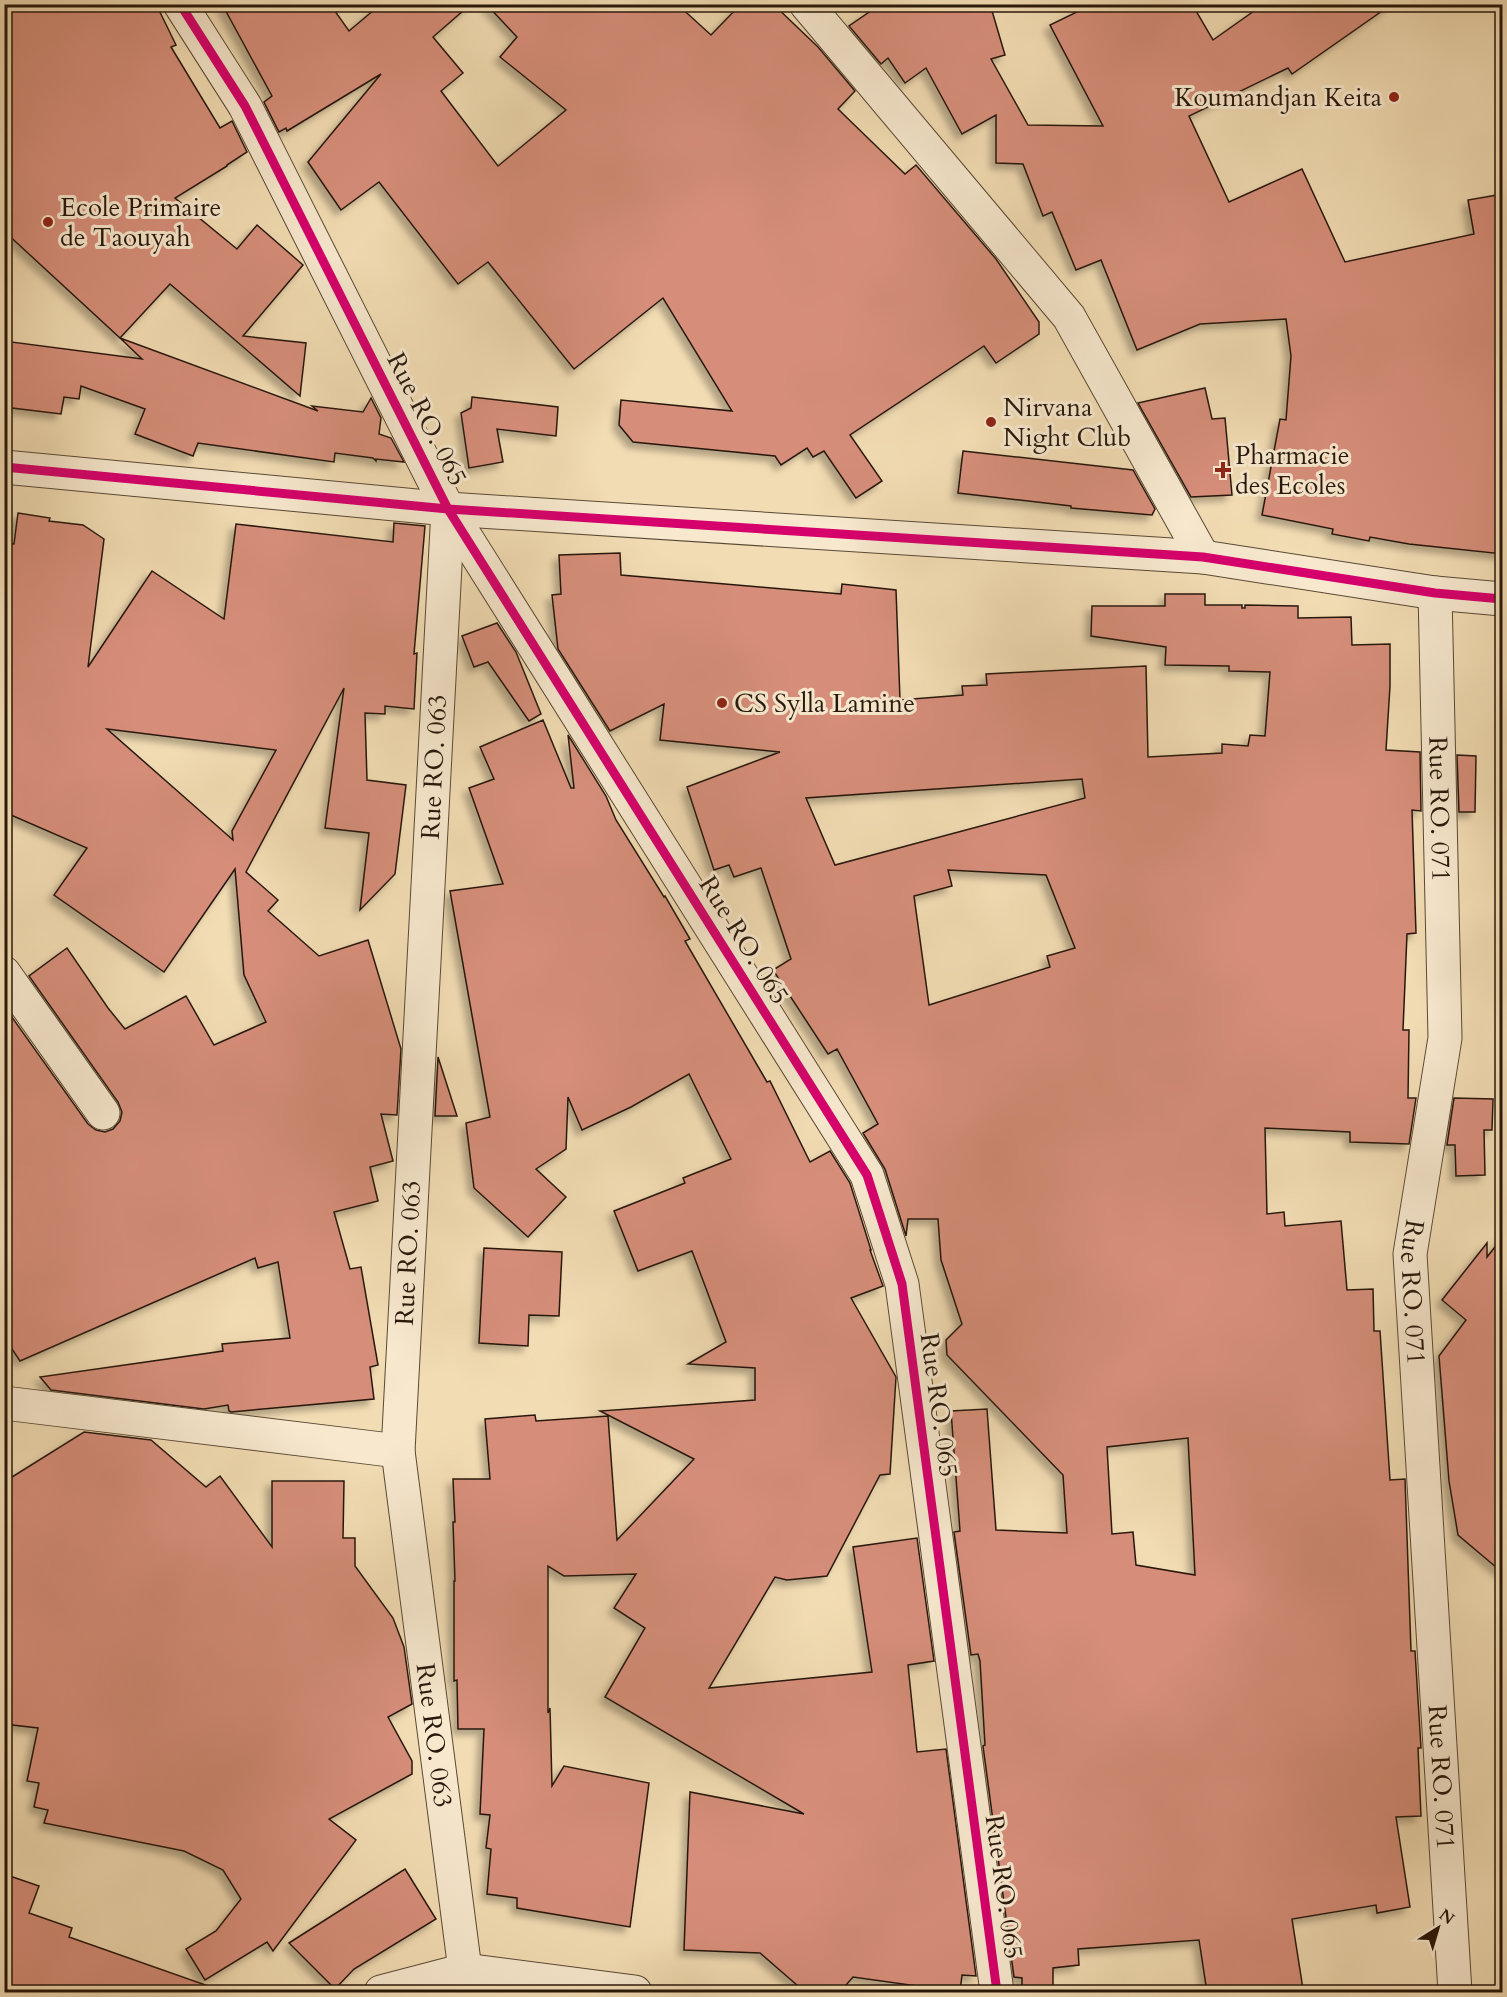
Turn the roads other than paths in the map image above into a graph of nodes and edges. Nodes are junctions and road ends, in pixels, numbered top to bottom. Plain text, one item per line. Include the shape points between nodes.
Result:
1 (180, 4) edge
2 (806, 4) edge
3 (4, 466) edge
4 (448, 509) junction
5 (1203, 557) junction
6 (1435, 594) junction
7 (1503, 599) edge
8 (4, 974) edge
9 (103, 1113) dead end
10 (4, 1403) edge
11 (398, 1451) junction
12 (465, 1982) edge
13 (381, 1992) edge
14 (635, 1992) edge
15 (996, 1992) edge
16 (1455, 1992) edge

1 - 4 street, Rue RO. 065 via 245,106
2 - 5 street via 1069,317
3 - 4 street
4 - 5 street
4 - 11 street, Rue RO. 063
4 - 15 street, Rue RO. 065 via 867,1174 902,1284
5 - 6 street
6 - 7 street
6 - 16 street, Rue RO. 071 via 1445,1038 1410,1254
8 - 9 street
10 - 11 street
11 - 12 street, Rue RO. 063
12 - 13 street
12 - 14 street

